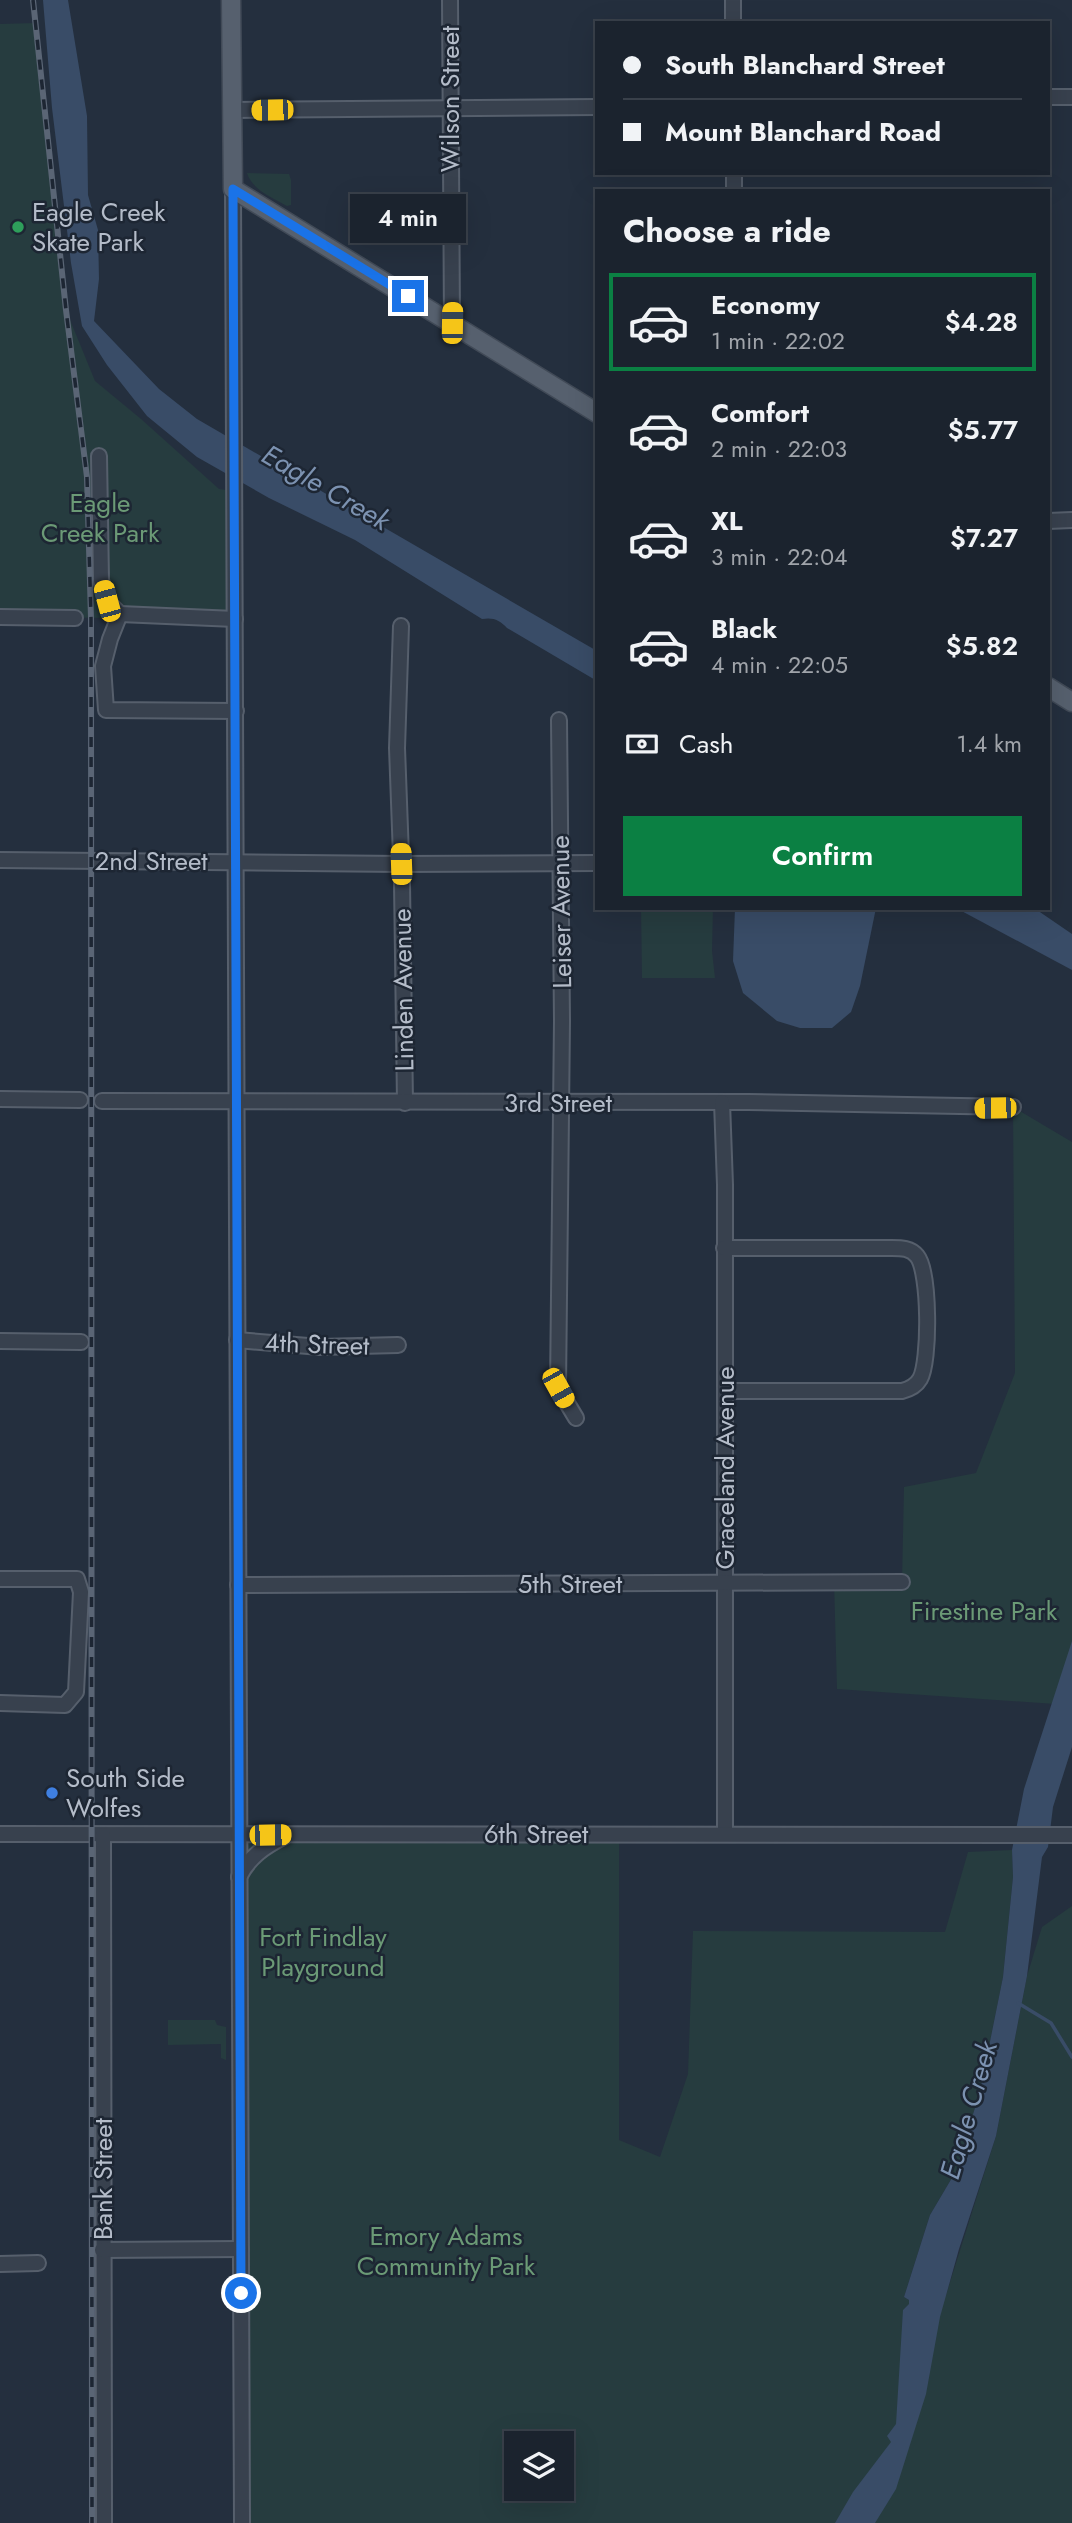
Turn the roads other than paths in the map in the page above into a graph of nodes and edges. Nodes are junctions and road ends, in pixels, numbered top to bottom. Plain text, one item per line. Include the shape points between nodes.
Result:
1 (231, 0) edge
2 (450, 0) edge
3 (733, 0) edge
4 (733, 21) edge
5 (1050, 97) edge
6 (1072, 97) edge
7 (450, 107) junction
8 (595, 107) edge
9 (233, 110) junction
10 (233, 189) junction
11 (452, 323) junction
12 (595, 411) edge
13 (99, 456) dead end
14 (1072, 520) edge
15 (1050, 521) edge
16 (120, 614) junction
17 (0, 617) edge
18 (75, 618) dead end
19 (235, 619) junction
20 (401, 626) dead end
21 (1050, 688) edge
22 (1072, 702) edge
23 (236, 711) junction
24 (559, 720) dead end
25 (0, 860) edge
26 (237, 862) junction
27 (595, 863) edge
28 (401, 864) junction
29 (559, 864) junction
30 (0, 1099) edge
31 (80, 1100) dead end
32 (102, 1101) dead end
33 (237, 1101) junction
34 (405, 1102) junction
35 (722, 1102) junction
36 (561, 1103) junction
37 (1013, 1107) dead end
38 (724, 1248) junction
39 (237, 1340) junction
40 (0, 1341) edge
41 (81, 1342) dead end
42 (398, 1345) dead end
43 (725, 1391) junction
44 (576, 1418) dead end
45 (0, 1579) edge
46 (902, 1582) dead end
47 (725, 1584) junction
48 (238, 1585) junction
49 (0, 1703) edge
50 (725, 1833) junction
51 (0, 1834) edge
52 (288, 1834) junction
53 (1065, 1834) edge
54 (103, 1835) junction
55 (239, 1835) junction
56 (239, 1878) junction
57 (241, 2249) junction
58 (102, 2250) junction
59 (0, 2263) edge
60 (38, 2263) dead end
61 (104, 2523) edge
62 (242, 2523) edge

1 - 9 main road
2 - 7 street, Wilson Street
3 - 4 street
5 - 6 street
7 - 8 street
7 - 9 street
7 - 11 street, Wilson Street
9 - 10 main road
10 - 11 main road
10 - 19 street
11 - 12 main road
13 - 16 street via 102,580 107,601
14 - 15 street
16 - 19 street
16 - 23 street via 103,666 106,710
17 - 18 street
19 - 23 street
20 - 28 street, Linden Avenue via 397,748
21 - 22 main road
23 - 26 street
24 - 29 street, Leiser Avenue
25 - 26 street, 2nd Street
26 - 28 street, 2nd Street
26 - 33 street
27 - 29 street, 2nd Street
28 - 29 street, 2nd Street
28 - 34 street, Linden Avenue
29 - 36 street, Leiser Avenue
30 - 31 street
32 - 33 street, 3rd Street
33 - 34 street, 3rd Street
33 - 39 street
34 - 36 street, 3rd Street
35 - 36 street, 3rd Street
35 - 37 street, 3rd Street
35 - 38 street, Graceland Avenue
36 - 44 street, Leiser Avenue via 558,1388
38 - 43 street, Graceland Avenue
38 - 43 street via 900,1248 914,1253 920,1262 925,1290 925,1352 914,1387 878,1393
39 - 42 street, 4th Street via 320,1347
39 - 48 street
40 - 41 street
43 - 47 street, Graceland Avenue
45 - 49 street via 77,1579 80,1592 76,1692 65,1705
46 - 47 street, 5th Street
47 - 48 street, 5th Street
47 - 50 street, Graceland Avenue
48 - 55 street
50 - 52 street, 6th Street
50 - 53 street, 6th Street
51 - 54 street, 6th Street
52 - 55 street, 6th Street
52 - 56 street via 258,1851
54 - 55 street, 6th Street
54 - 58 street, Bank Street
55 - 56 street
56 - 57 street
57 - 58 street
57 - 62 street
58 - 61 street, Bank Street
59 - 60 street

